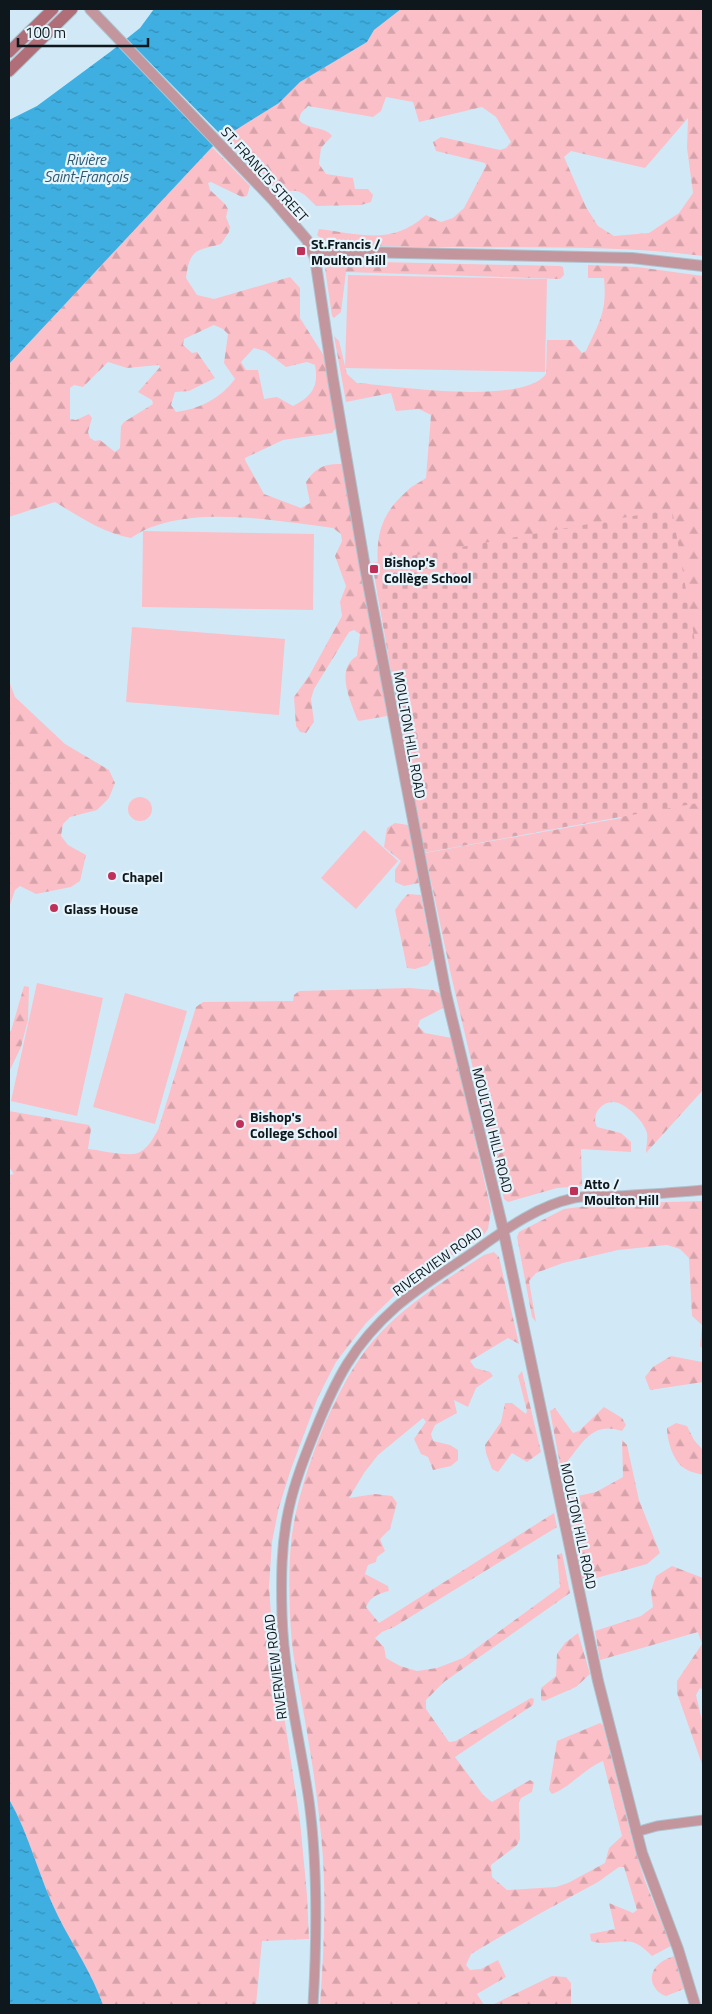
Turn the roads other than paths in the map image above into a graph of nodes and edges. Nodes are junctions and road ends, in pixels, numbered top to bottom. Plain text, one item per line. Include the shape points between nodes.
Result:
1 (53, 9) edge
2 (72, 9) edge
3 (90, 9) edge
4 (9, 52) edge
5 (9, 71) edge
6 (312, 251) junction
7 (703, 266) edge
8 (703, 1190) edge
9 (503, 1230) junction
10 (703, 1820) edge
11 (636, 1832) junction
12 (312, 2005) edge
13 (695, 2005) edge

1 - 4 main road
2 - 5 main road
3 - 6 street, ST. FRANCIS STREET via 289,218
6 - 7 street via 632,258
6 - 9 street, MOULTON HILL ROAD via 343,443 420,863 446,994
8 - 9 street, RIVERVIEW ROAD via 575,1198 548,1207
9 - 11 street, MOULTON HILL ROAD via 598,1681
9 - 12 street, RIVERVIEW ROAD via 396,1307 355,1351 330,1394 289,1506 283,1555 282,1616 313,1848 316,1945
10 - 11 street
11 - 13 street, MOULTON HILL ROAD

